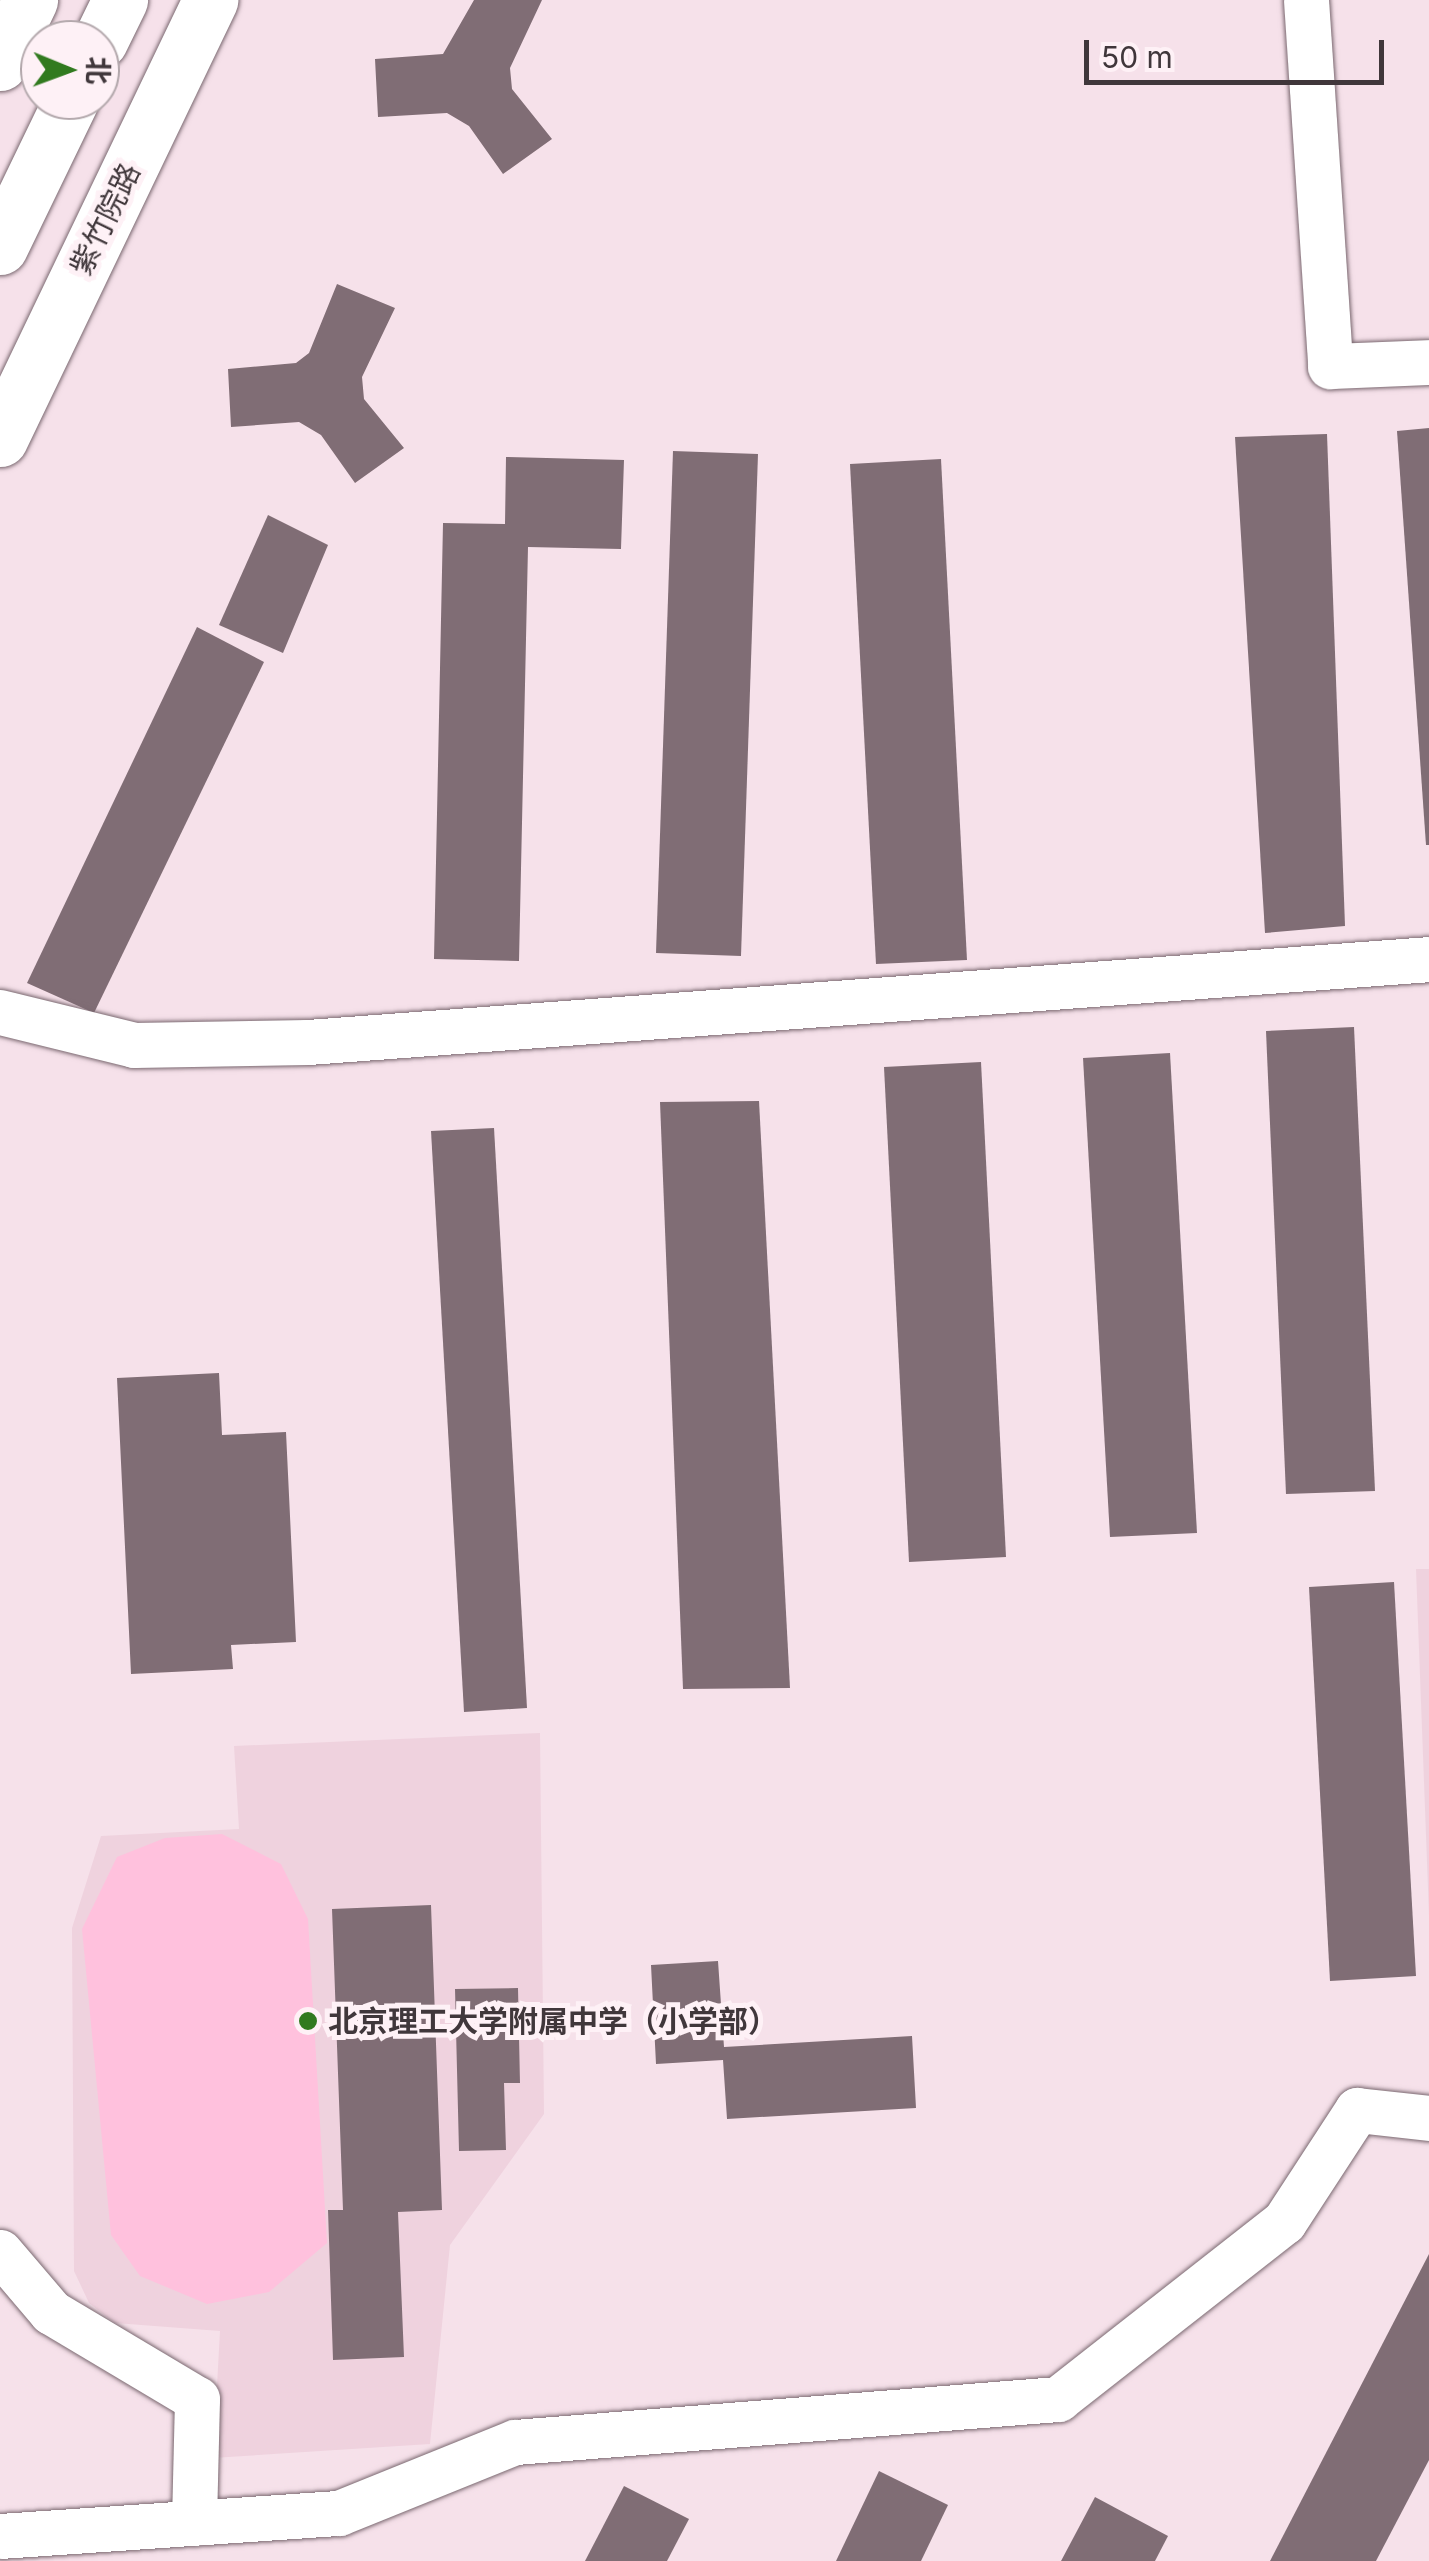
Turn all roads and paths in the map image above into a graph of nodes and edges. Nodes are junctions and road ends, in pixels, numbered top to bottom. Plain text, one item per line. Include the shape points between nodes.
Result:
1 (30, 0) edge
2 (210, 0) edge
3 (1306, 0) edge
4 (0, 63) edge
5 (61, 120) edge
6 (0, 247) edge
7 (1429, 362) edge
8 (0, 438) edge
9 (1429, 959) edge
10 (0, 1012) edge
11 (1429, 2118) edge
12 (0, 2252) edge
13 (194, 2523) junction
14 (0, 2536) edge

1 - 4 main road
2 - 8 main road, 紫竹院路
3 - 7 street via 1330,366
5 - 6 main road
9 - 10 street via 308,1042 134,1045
11 - 13 street via 1356,2110 1284,2222 1058,2398 515,2442 339,2513
12 - 13 street via 51,2312 197,2399
13 - 14 street

